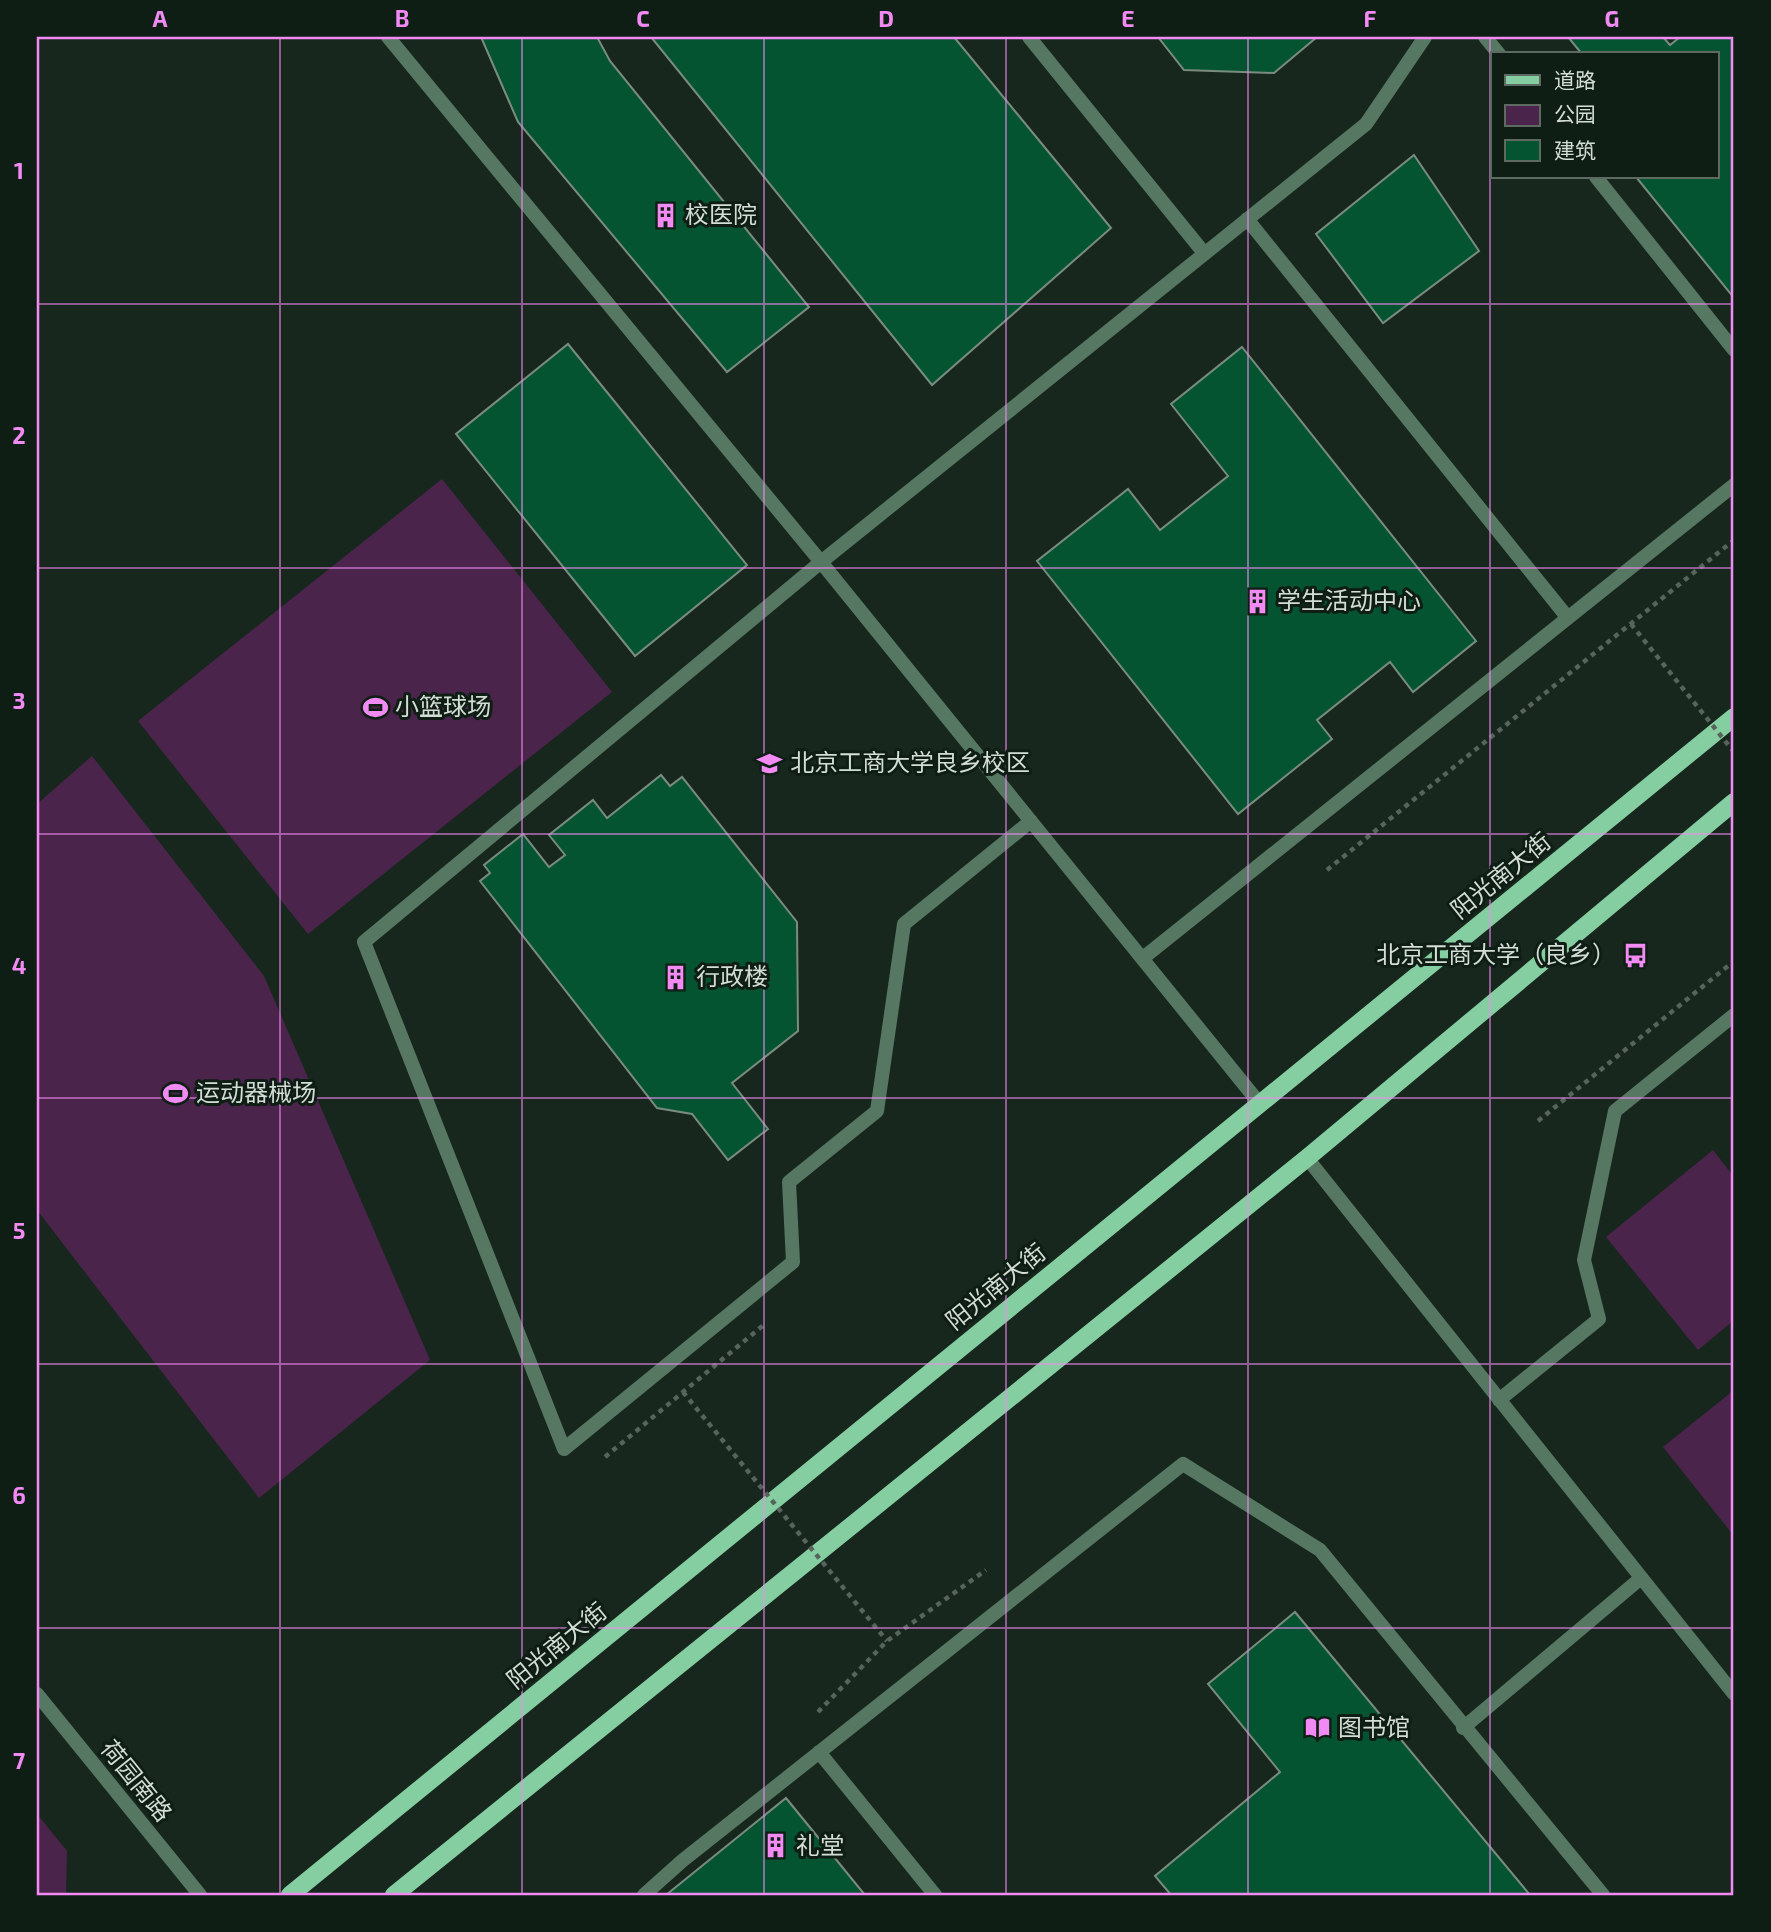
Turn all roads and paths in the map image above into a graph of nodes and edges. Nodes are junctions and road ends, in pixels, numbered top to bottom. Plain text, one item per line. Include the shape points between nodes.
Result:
1 (388, 37) edge
2 (1029, 37) edge
3 (1425, 37) edge
4 (1485, 37) edge
5 (1497, 52) edge
6 (1597, 178) edge
7 (1247, 219) junction
8 (1204, 253) junction
9 (1734, 350) edge
10 (1734, 485) edge
11 (1734, 540) edge
12 (821, 562) junction
13 (1568, 618) junction
14 (1631, 624) junction
15 (1734, 717) edge
16 (1734, 752) edge
17 (1734, 802) edge
18 (1031, 821) junction
19 (1327, 870) dead end
20 (1143, 958) junction
21 (1734, 961) edge
22 (1734, 1016) edge
23 (1260, 1104) junction
24 (1538, 1121) dead end
25 (1307, 1158) junction
26 (769, 1320) dead end
27 (683, 1392) junction
28 (1499, 1399) junction
29 (605, 1457) dead end
30 (986, 1570) dead end
31 (1641, 1577) junction
32 (887, 1641) junction
33 (1734, 1694) edge
34 (37, 1695) edge
35 (818, 1712) dead end
36 (1463, 1728) junction
37 (819, 1752) junction
38 (200, 1895) edge
39 (290, 1895) edge
40 (394, 1895) edge
41 (644, 1895) edge
42 (935, 1895) edge
43 (1603, 1895) edge

1 - 12 street
2 - 8 street
3 - 7 street via 1366,124
4 - 5 street
6 - 9 street
7 - 8 street
7 - 13 street
8 - 12 street
10 - 13 street
11 - 14 path
12 - 18 street
12 - 18 street via 364,942 564,1449 793,1262 789,1182 877,1111 904,924
13 - 20 street
14 - 16 path, bridge
14 - 19 path
15 - 23 main road, 阳光南大街
17 - 25 main road
18 - 20 street
20 - 23 street
21 - 24 path
22 - 28 street via 1615,1111 1584,1260 1599,1319
23 - 39 main road, 阳光南大街
25 - 28 street
25 - 40 main road
26 - 27 path
27 - 29 path
27 - 32 path, bridge
28 - 31 street
30 - 32 path
31 - 33 street
31 - 36 street
32 - 35 path
34 - 38 street, 荷园南路
36 - 37 street via 1320,1550 1183,1464
36 - 43 street
37 - 41 street
37 - 42 street

